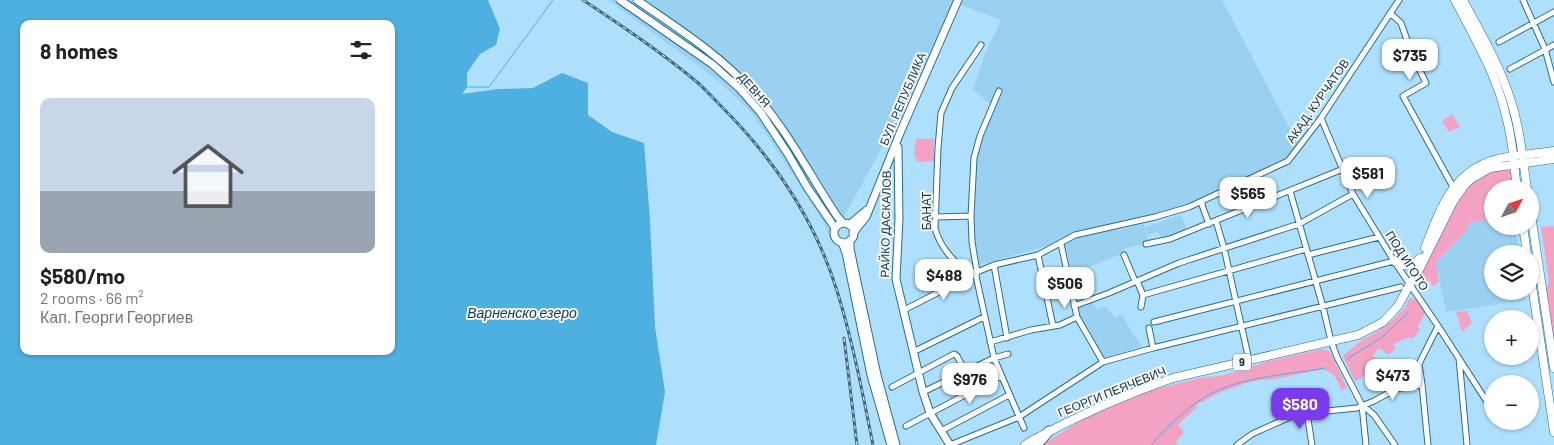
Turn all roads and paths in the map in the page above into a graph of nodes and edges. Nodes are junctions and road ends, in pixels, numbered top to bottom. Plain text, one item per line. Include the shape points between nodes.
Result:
1 (620, 0) edge
2 (637, 0) edge
3 (958, 0) edge
4 (1400, 0) edge
5 (1455, 0) edge
6 (1463, 0) edge
7 (1523, 0) edge
8 (1554, 12) edge
9 (1390, 13) junction
10 (1534, 22) junction
11 (1499, 42) dead end
12 (981, 45) dead end
13 (1554, 45) edge
14 (1545, 50) junction
15 (1510, 69) dead end
16 (1554, 82) edge
17 (1000, 92) dead end
18 (1321, 118) junction
19 (895, 145) junction
20 (1554, 151) edge
21 (1513, 156) junction
22 (1523, 159) junction
23 (1554, 159) edge
24 (1514, 165) junction
25 (1343, 169) junction
26 (1516, 180) edge
27 (1526, 180) edge
28 (1453, 187) junction
29 (1290, 191) junction
30 (1353, 194) junction
31 (1203, 201) junction
32 (869, 208) junction
33 (971, 216) junction
34 (936, 217) junction
35 (1216, 221) junction
36 (846, 224) junction
37 (1209, 224) junction
38 (1299, 224) junction
39 (835, 228) junction
40 (1534, 235) edge
41 (852, 237) junction
42 (1380, 238) junction
43 (842, 242) junction
44 (1061, 244) junction
45 (1146, 244) dead end
46 (1224, 248) junction
47 (1307, 252) junction
48 (1038, 255) junction
49 (1124, 255) dead end
50 (1420, 258) junction
51 (1394, 261) junction
52 (994, 265) junction
53 (1229, 270) junction
54 (977, 272) junction
55 (1136, 281) junction
56 (1316, 281) junction
57 (1410, 284) junction
58 (1401, 287) dead end
59 (1143, 295) junction
60 (1534, 300) edge
61 (1236, 301) junction
62 (1074, 306) junction
63 (1141, 306) dead end
64 (1323, 307) junction
65 (904, 310) junction
66 (984, 317) junction
67 (1077, 317) junction
68 (1154, 322) dead end
69 (1053, 326) junction
70 (1438, 326) junction
71 (1242, 327) junction
72 (1149, 328) dead end
73 (1007, 338) junction
74 (1331, 341) junction
75 (990, 342) junction
76 (1154, 348) junction
77 (913, 352) junction
78 (1008, 354) dead end
79 (994, 358) junction
80 (1459, 358) junction
81 (1249, 360) junction
82 (1104, 362) junction
83 (1554, 368) edge
84 (965, 371) junction
85 (918, 373) junction
86 (1001, 376) junction
87 (1422, 384) junction
88 (892, 387) dead end
89 (923, 392) junction
90 (1009, 395) junction
91 (1484, 397) edge
92 (1362, 405) junction
93 (930, 413) junction
94 (1308, 413) junction
95 (1019, 417) junction
96 (906, 426) dead end
97 (1024, 428) dead end
98 (941, 431) junction
99 (1049, 431) joint
100 (1554, 432) edge
101 (1037, 441) edge
102 (890, 445) edge
103 (896, 445) edge
104 (950, 445) edge
105 (1025, 445) edge
106 (1030, 445) edge
107 (1237, 445) edge
108 (1312, 445) edge
109 (1366, 445) edge
110 (1395, 445) edge
111 (1428, 445) edge
112 (1467, 445) edge

1 - 39 main road, ДЕВНЯ via 712,64 752,102
2 - 36 main road, ДЕВНЯ via 723,62 747,84 777,121 837,216
3 - 19 main road, БУЛ. РЕПУБЛИКА
4 - 9 street, АКАД. КУРЧАТОВ
5 - 21 main road via 1499,92
6 - 22 main road via 1507,89
7 - 10 street
8 - 10 street
9 - 18 street, АКАД. КУРЧАТОВ
9 - 28 street via 1401,23 1426,83 1403,96
10 - 11 street
10 - 14 street
12 - 34 street, БАНАТ via 952,88 941,113
13 - 14 street
14 - 15 street
14 - 16 street
17 - 33 street via 976,146
18 - 25 street, ПОД ИГОТО
18 - 31 street, АКАД. КУРЧАТОВ via 1288,161
19 - 32 main road, БУЛ. РЕПУБЛИКА
19 - 65 main road, РАЙКО ДАСКАЛОВ via 898,147 899,219 896,279
20 - 22 main road, 9
21 - 22 main road, 9
21 - 24 main road
21 - 28 main road, 9 via 1475,167
22 - 23 main road, 9
22 - 24 main road, 9
22 - 27 main road
24 - 26 main road
24 - 57 main road, 9 via 1490,168 1464,186
25 - 29 street
25 - 30 street, ПОД ИГОТО
28 - 50 main road, 9
29 - 35 street
29 - 38 street
30 - 38 street
30 - 42 street, ПОД ИГОТО
31 - 37 street
31 - 44 street, АКАД. КУРЧАТОВ via 1155,217 1075,235
32 - 36 main road, БУЛ. РЕПУБЛИКА
32 - 41 main road, БУЛ. РЕПУБЛИКА via 865,220
33 - 34 street
33 - 54 street
34 - 54 street, БАНАТ via 935,228 942,246 965,269
35 - 37 street
35 - 46 street
36 - 39 main road
36 - 41 main road via 853,230
37 - 45 street
38 - 46 street
38 - 47 street
39 - 43 main road via 835,235
40 - 83 main road
41 - 43 main road
41 - 103 main road via 850,249 877,375
42 - 47 street
42 - 51 street, ПОД ИГОТО
43 - 102 main road
44 - 48 street, АКАД. КУРЧАТОВ
44 - 62 street
46 - 53 street
46 - 55 street
47 - 53 street
47 - 56 street
48 - 52 street, АКАД. КУРЧАТОВ
48 - 69 street
49 - 55 street
50 - 51 main road via 1408,266
50 - 57 main road, 9
51 - 56 street
51 - 57 street, ПОД ИГОТО
52 - 54 street, АКАД. КУРЧАТОВ
52 - 73 street
53 - 59 street
53 - 61 street
54 - 65 street, АКАД. КУРЧАТОВ
54 - 66 street
55 - 59 street
55 - 62 street
56 - 61 street
56 - 64 street
57 - 70 street, ПОД ИГОТО
57 - 74 main road, ГЕОРГИ ПЕЯЧЕВИЧ / 9 via 1398,306 1383,322 1358,335
58 - 64 street
59 - 63 street
60 - 100 main road
61 - 68 street
61 - 71 street
62 - 67 street
64 - 71 street
64 - 74 street
65 - 77 main road, РАЙКО ДАСКАЛОВ
66 - 75 street
66 - 77 street
67 - 69 street
67 - 82 street
69 - 73 street
70 - 80 street, ПОД ИГОТО
70 - 87 street via 1419,364
71 - 76 street
71 - 81 street
72 - 76 street
73 - 75 street
74 - 81 main road, ГЕОРГИ ПЕЯЧЕВИЧ / 9
74 - 92 street
75 - 79 street
76 - 82 street
77 - 85 main road, РАЙКО ДАСКАЛОВ
78 - 79 street
79 - 84 street
79 - 86 street
80 - 91 street, ПОД ИГОТО
80 - 112 street
81 - 99 main road, ГЕОРГИ ПЕЯЧЕВИЧ / 9 via 1174,378
82 - 95 street
84 - 85 street via 954,354
84 - 89 street
85 - 88 street
85 - 89 main road, РАЙКО ДАСКАЛОВ
86 - 90 street
86 - 93 street
87 - 92 street via 1396,389
87 - 111 street
89 - 93 main road, РАЙКО ДАСКАЛОВ
90 - 95 street
90 - 98 street
92 - 94 street
92 - 109 street
92 - 110 street via 1374,415
93 - 96 street
93 - 98 main road, РАЙКО ДАСКАЛОВ
94 - 107 street via 1292,416
94 - 108 street
95 - 97 street
95 - 104 street
98 - 104 main road, РАЙКО ДАСКАЛОВ
99 - 101 highway
101 - 105 main road
101 - 106 main road

